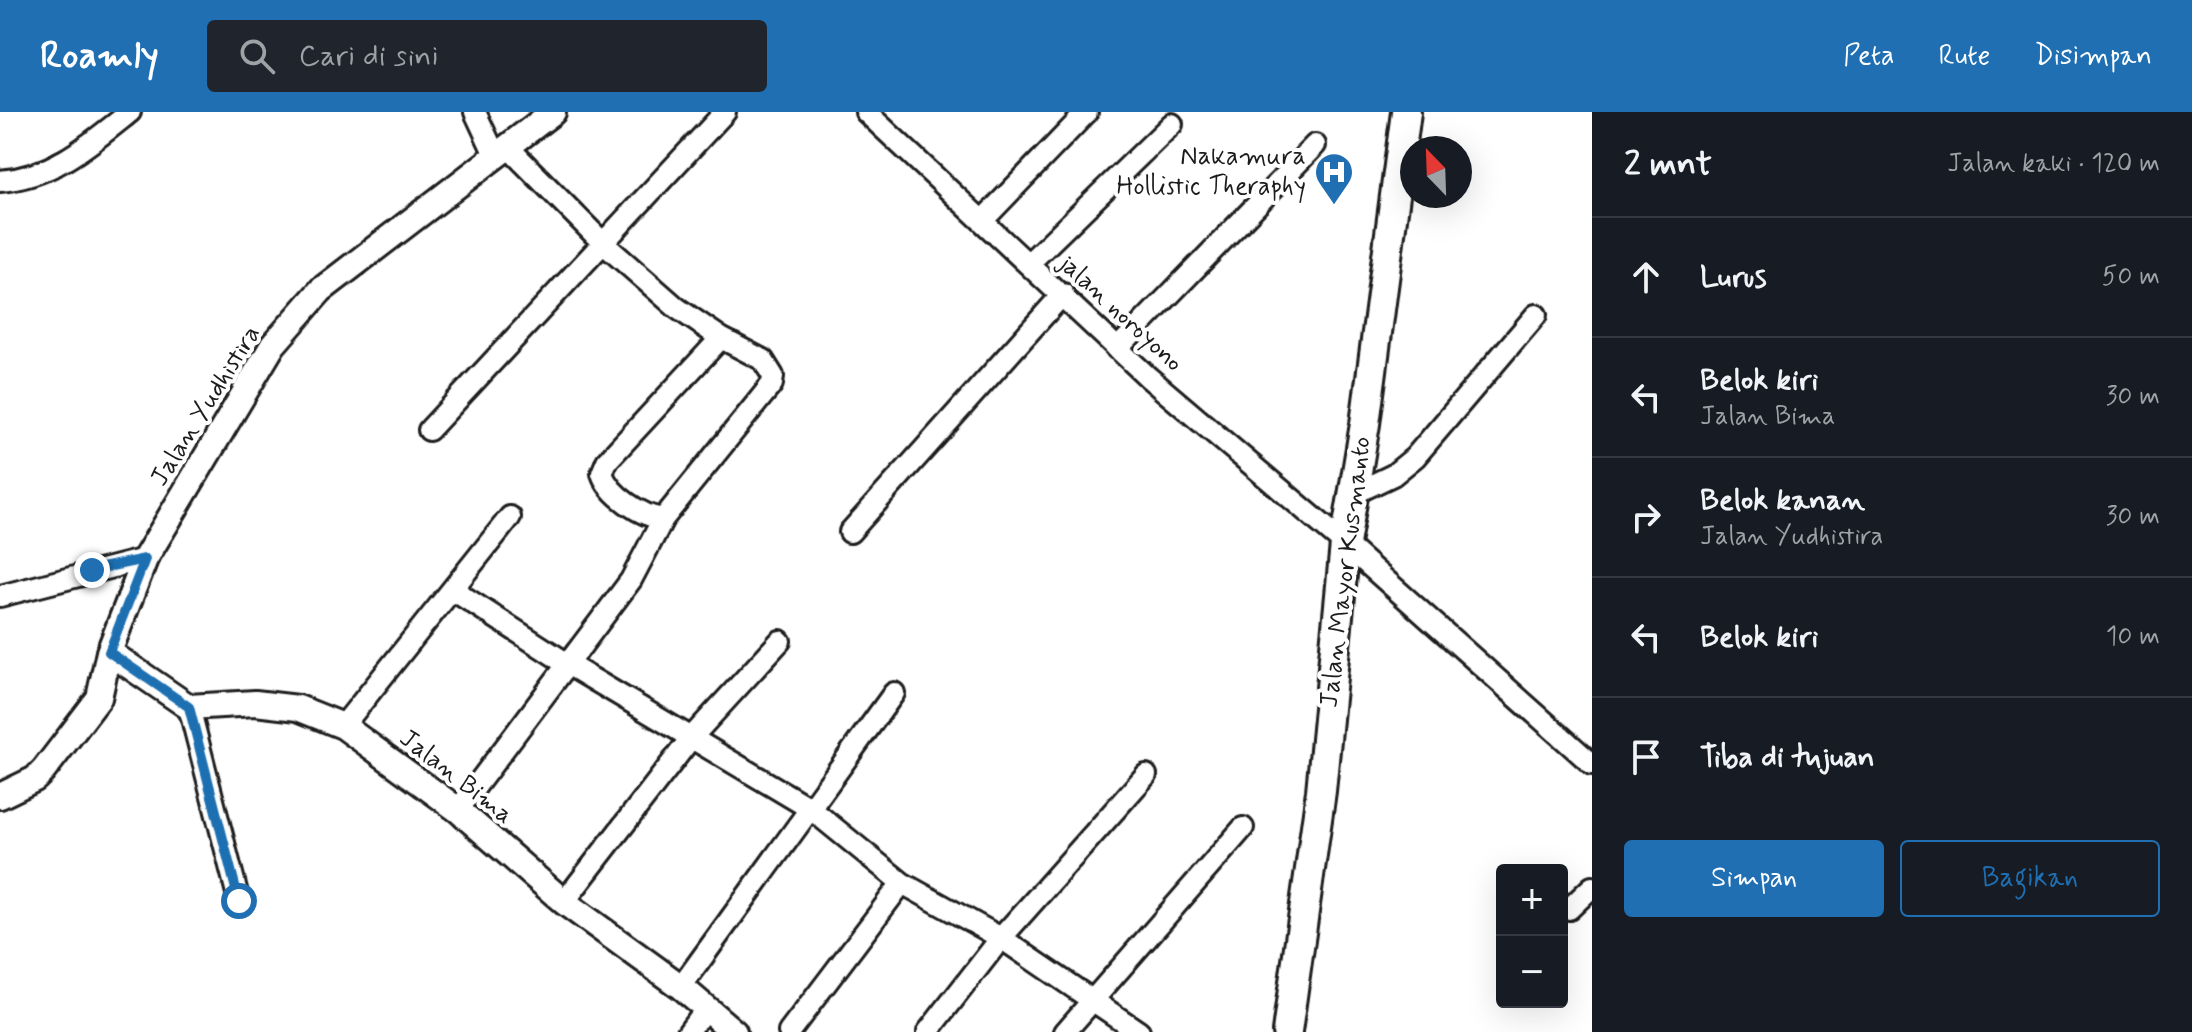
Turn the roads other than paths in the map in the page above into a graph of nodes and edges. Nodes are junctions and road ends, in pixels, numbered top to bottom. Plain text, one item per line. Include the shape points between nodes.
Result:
1 (130, 112) edge
2 (475, 112) edge
3 (553, 112) edge
4 (725, 112) edge
5 (866, 112) edge
6 (1087, 112) edge
7 (1406, 112) edge
8 (1172, 124) dead end
9 (1315, 145) dead end
10 (502, 152) junction
11 (0, 181) edge
12 (983, 220) junction
13 (604, 244) junction
14 (1028, 264) junction
15 (1063, 294) junction
16 (1536, 315) dead end
17 (721, 338) junction
18 (1117, 349) junction
19 (429, 430) dead end
20 (1353, 494) junction
21 (510, 517) dead end
22 (663, 519) junction
23 (850, 532) dead end
24 (1345, 544) junction
25 (145, 559) junction
26 (453, 590) junction
27 (0, 596) edge
28 (780, 641) dead end
29 (109, 652) junction
30 (569, 665) junction
31 (894, 693) dead end
32 (189, 707) junction
33 (343, 726) junction
34 (691, 738) junction
35 (1592, 764) edge
36 (1146, 775) dead end
37 (0, 796) edge
38 (811, 809) junction
39 (458, 810) junction
40 (1243, 828) dead end
41 (902, 883) junction
42 (1592, 887) edge
43 (239, 901) dead end
44 (564, 902) junction
45 (1569, 909) dead end
46 (1001, 938) junction
47 (681, 987) junction
48 (1090, 1000) junction
49 (705, 1009) junction
50 (688, 1032) edge
51 (734, 1032) edge
52 (789, 1032) edge
53 (928, 1032) edge
54 (1065, 1032) edge
55 (1139, 1032) edge
56 (1287, 1032) edge

1 - 11 street via 61,164 32,177
2 - 10 street
3 - 10 street, Jalan Yudhistira
4 - 13 street
5 - 12 street, jalan noroyono
6 - 12 street
7 - 20 main road, Jalan Mayor Kusmanto
8 - 14 street
9 - 18 street
10 - 13 street
10 - 25 street, Jalan Yudhistira via 321,290 273,345
12 - 14 street, jalan noroyono
13 - 17 street via 677,308
13 - 19 street
14 - 15 street, jalan noroyono
15 - 18 street, jalan noroyono
15 - 23 street
16 - 20 street via 1415,457 1393,475
17 - 22 street via 763,360 772,384
17 - 22 street via 607,461 602,473 615,492 646,517
18 - 24 street, jalan noroyono
20 - 24 main road, Jalan Mayor Kusmanto
21 - 26 street
22 - 30 street via 631,580
24 - 35 street, jalan noroyono
24 - 56 main road, Jalan Mayor Kusmanto via 1321,791
25 - 27 street
25 - 29 street, Jalan Yudhistira
26 - 30 street
26 - 33 street
28 - 34 street
29 - 32 street
29 - 37 street, Jalan Yudhistira via 99,698 61,751 35,779
30 - 34 street
30 - 39 street
31 - 38 street
32 - 33 street, Jalan Bima via 255,703 298,708
32 - 43 street
33 - 39 street, Jalan Bima
34 - 38 street
34 - 44 street
36 - 46 street
38 - 41 street
38 - 47 street
39 - 44 street, Jalan Bima
40 - 48 street
41 - 46 street
41 - 52 street
42 - 45 street
44 - 47 street, Jalan Bima
46 - 48 street
46 - 53 street
47 - 49 street, Jalan Bima
48 - 54 street
48 - 55 street
49 - 50 street
49 - 51 street, Jalan Bima

